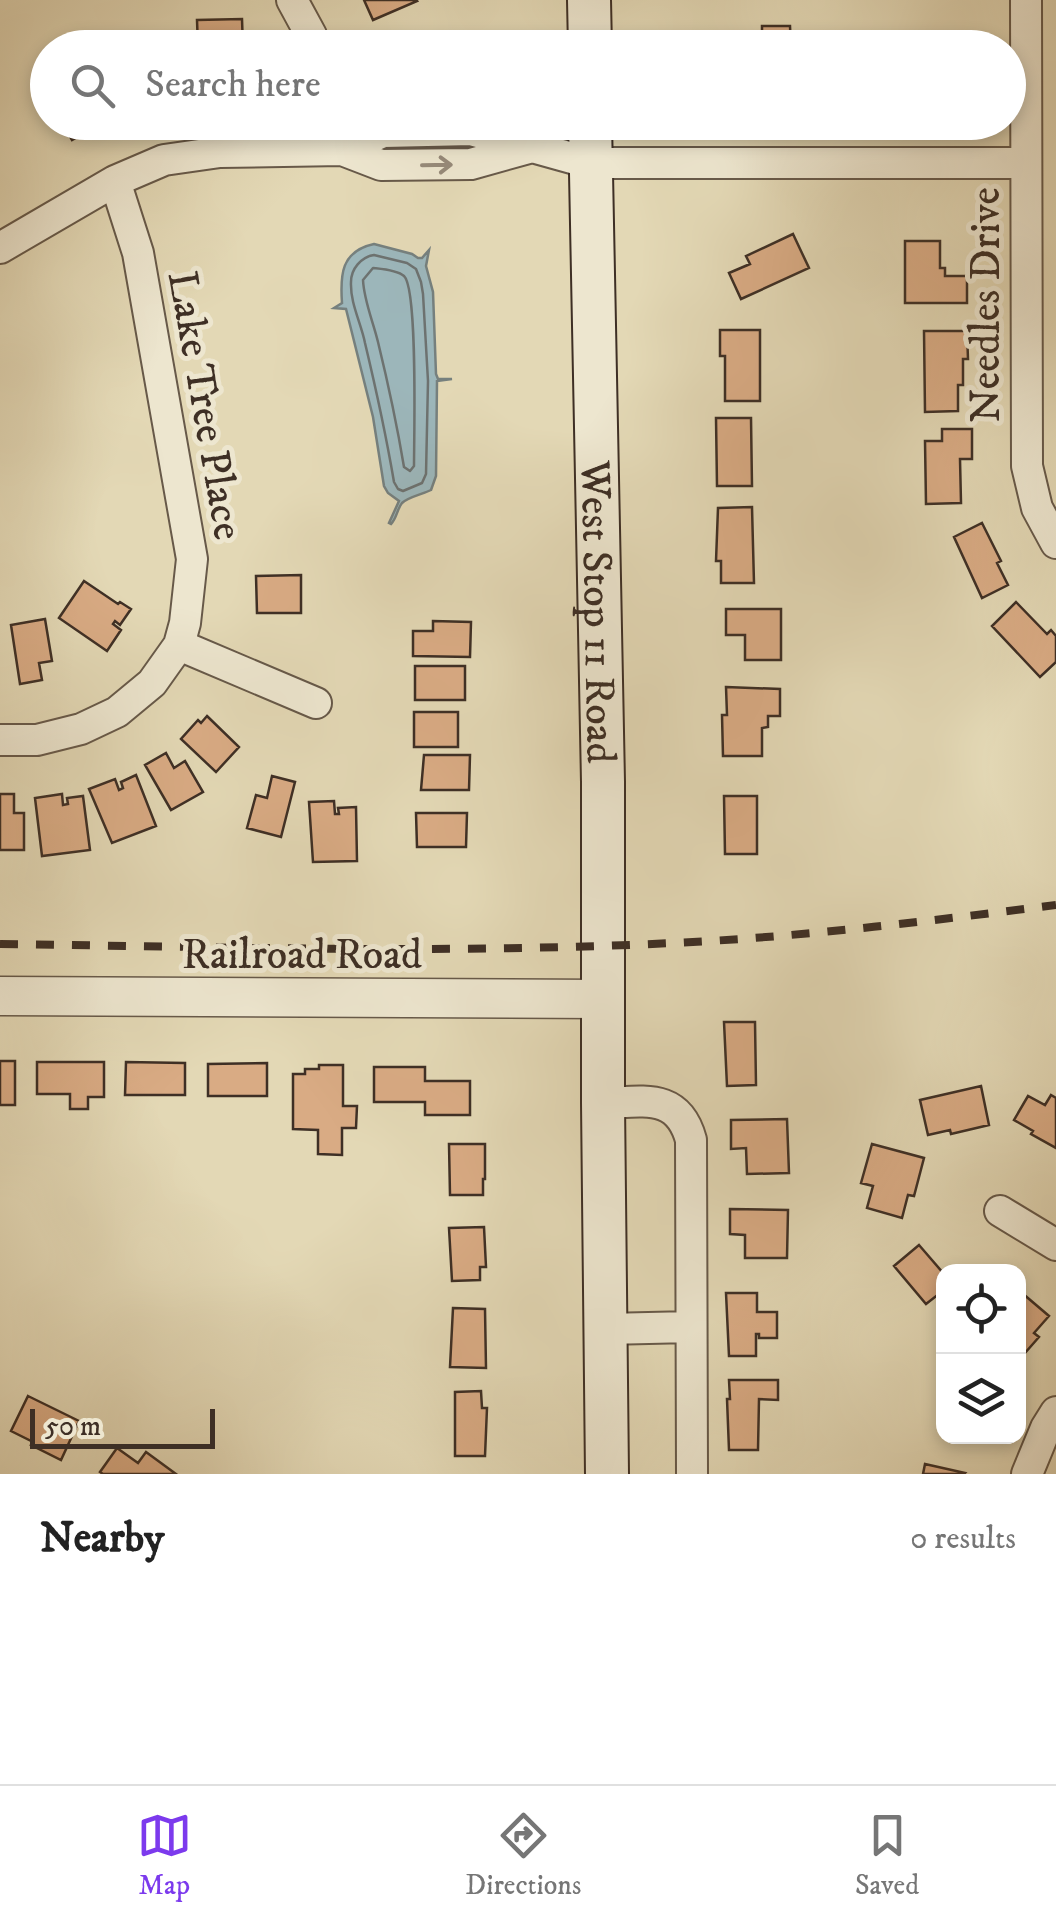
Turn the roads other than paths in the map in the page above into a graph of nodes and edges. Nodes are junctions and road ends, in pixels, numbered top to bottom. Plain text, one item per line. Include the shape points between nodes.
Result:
1 (292, 0) edge
2 (589, 0) edge
3 (1026, 0) edge
4 (308, 30) edge
5 (590, 30) edge
6 (511, 140) edge
7 (329, 141) edge
8 (590, 143) edge
9 (1026, 163) junction
10 (115, 181) junction
11 (0, 248) edge
12 (1056, 543) edge
13 (179, 645) junction
14 (316, 703) dead end
15 (0, 740) edge
16 (0, 996) edge
17 (603, 999) junction
18 (603, 1103) junction
19 (1000, 1211) dead end
20 (1056, 1244) edge
21 (691, 1328) junction
22 (606, 1329) junction
23 (1056, 1412) edge
24 (608, 1474) edge
25 (692, 1474) edge
26 (1028, 1474) edge

1 - 4 street
2 - 5 main road
3 - 9 street, Needles Drive
6 - 8 street via 534,146
7 - 10 street via 164,160
8 - 9 street
8 - 17 main road, West Stop 11 Road
9 - 12 street, Needles Drive via 1027,466 1037,508
10 - 11 street
10 - 13 street, Lake Tree Place via 138,253 192,558
13 - 14 street
13 - 15 street via 152,683 117,712 37,740
16 - 17 street, Railroad Road
17 - 18 main road, West Stop 11 Road
18 - 21 street via 660,1102 688,1126
18 - 22 main road, West Stop 11 Road
19 - 20 street
21 - 22 street
21 - 25 street
22 - 24 main road, West Stop 11 Road
23 - 26 street

